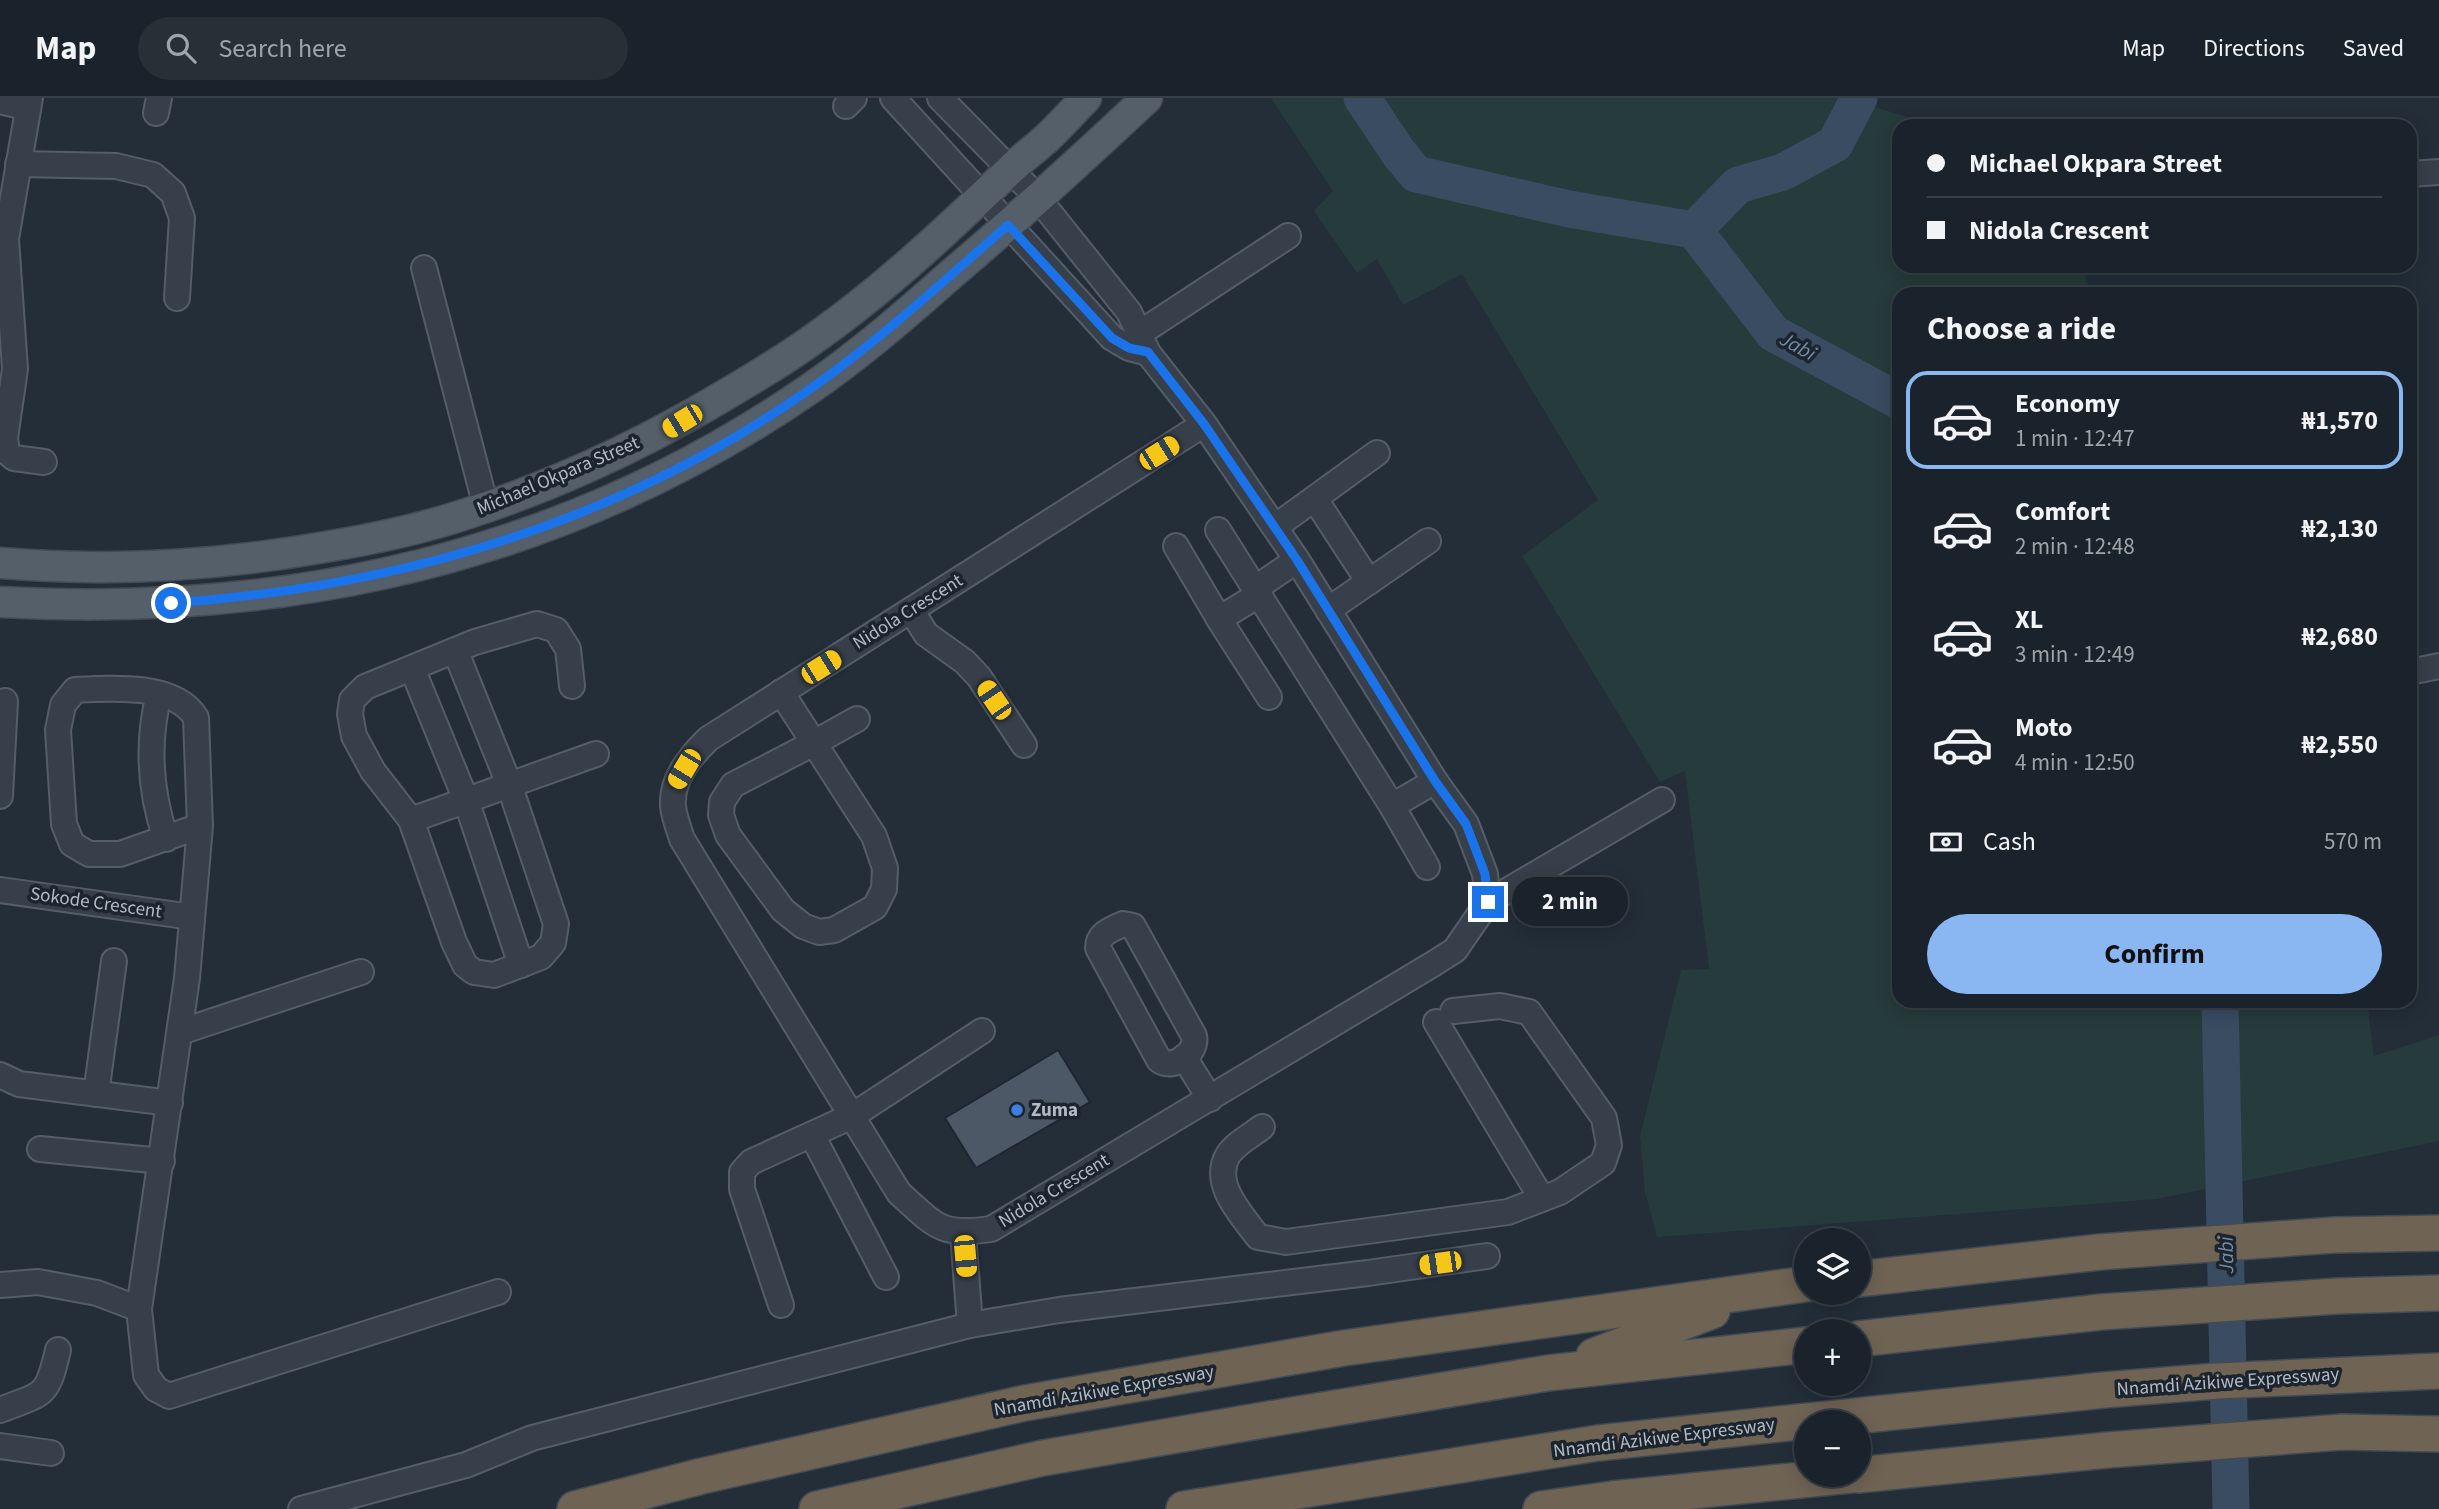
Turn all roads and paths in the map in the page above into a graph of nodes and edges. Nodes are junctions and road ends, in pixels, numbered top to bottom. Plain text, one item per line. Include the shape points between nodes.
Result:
1 (892, 98) edge
2 (940, 98) edge
3 (1086, 98) edge
4 (1147, 98) edge
5 (0, 101) edge
6 (29, 103) edge
7 (18, 164) junction
8 (1011, 169) junction
9 (2439, 172) edge
10 (2417, 174) edge
11 (984, 197) junction
12 (1037, 197) junction
13 (1008, 225) junction
14 (1288, 236) dead end
15 (3, 239) edge
16 (424, 268) dead end
17 (177, 298) dead end
18 (1144, 343) junction
19 (1204, 424) junction
20 (1377, 453) dead end
21 (44, 462) dead end
22 (1315, 499) junction
23 (486, 507) junction
24 (1275, 527) junction
25 (1218, 530) dead end
26 (1428, 541) dead end
27 (1176, 546) dead end
28 (1297, 560) junction
29 (0, 563) edge
30 (1368, 582) junction
31 (1258, 591) junction
32 (0, 602) edge
33 (911, 610) junction
34 (1328, 610) junction
35 (1219, 619) junction
36 (455, 650) junction
37 (2439, 666) edge
38 (412, 668) junction
39 (2417, 671) edge
40 (572, 686) dead end
41 (780, 692) junction
42 (159, 694) junction
43 (1269, 697) dead end
44 (5, 701) dead end
45 (857, 719) dead end
46 (814, 743) junction
47 (1024, 745) dead end
48 (596, 754) dead end
49 (1435, 781) junction
50 (509, 784) junction
51 (0, 796) edge
52 (466, 800) junction
53 (1662, 800) dead end
54 (1392, 806) junction
55 (411, 820) junction
56 (200, 826) junction
57 (166, 839) junction
58 (1427, 867) dead end
59 (0, 890) edge
60 (1488, 902) junction
61 (192, 917) junction
62 (114, 961) dead end
63 (520, 965) junction
64 (361, 972) dead end
65 (982, 1031) dead end
66 (180, 1032) junction
67 (1184, 1057) junction
68 (0, 1075) edge
69 (96, 1094) junction
70 (1210, 1099) junction
71 (170, 1103) junction
72 (852, 1115) junction
73 (1262, 1127) dead end
74 (811, 1135) junction
75 (40, 1149) dead end
76 (162, 1161) junction
77 (1542, 1199) junction
78 (2439, 1220) edge
79 (963, 1233) junction
80 (2439, 1233) edge
81 (2386, 1234) junction
82 (1487, 1256) dead end
83 (886, 1277) dead end
84 (1871, 1278) edge
85 (0, 1285) edge
86 (1794, 1285) edge
87 (1770, 1288) junction
88 (498, 1292) dead end
89 (2439, 1293) edge
90 (781, 1305) dead end
91 (139, 1309) junction
92 (971, 1325) junction
93 (1871, 1338) edge
94 (1794, 1346) edge
95 (58, 1350) dead end
96 (2439, 1371) edge
97 (1548, 1373) junction
98 (0, 1410) edge
99 (2439, 1433) edge
100 (0, 1446) edge
101 (51, 1453) dead end
102 (1871, 1474) edge
103 (1794, 1481) edge
104 (302, 1509) edge
105 (575, 1509) edge
106 (817, 1509) edge
107 (1184, 1509) edge
108 (1541, 1509) edge

1 - 11 street
2 - 8 street
3 - 8 main road, Michael Okpara Street
4 - 12 main road, Michael Okpara Street
5 - 6 street
6 - 7 street
7 - 15 street
7 - 17 street via 116,166 153,175 173,193 182,218
8 - 11 main road, Michael Okpara Street
8 - 12 street
9 - 10 street
11 - 13 street
11 - 23 main road, Michael Okpara Street via 884,284 777,365 664,431
12 - 13 main road, Michael Okpara Street
12 - 18 street via 1129,312
13 - 18 street via 1112,338 1129,348
13 - 32 main road, Michael Okpara Street via 873,342 811,388 687,464 564,521 438,562 280,593 146,604
14 - 18 street
15 - 21 street via 15,369 7,452 13,458
16 - 23 street
18 - 19 street
19 - 24 street
19 - 33 street, Nidola Crescent
20 - 22 street
22 - 24 street
22 - 30 street
23 - 29 main road, Michael Okpara Street via 416,529 227,562 59,568
24 - 28 street
25 - 31 street
26 - 30 street
27 - 35 street
28 - 31 street
28 - 34 street
30 - 34 street
31 - 35 street
31 - 54 street
33 - 41 street, Nidola Crescent
33 - 47 street via 926,634 979,677
34 - 49 street
35 - 43 street
36 - 38 street
36 - 40 street via 537,624 556,630 568,649
36 - 50 street
37 - 39 street
38 - 52 street
38 - 55 street via 365,687 352,699 350,714 354,736 373,771
41 - 46 street
41 - 72 street, Nidola Crescent via 692,754 675,784 673,807 682,839
42 - 56 street via 190,707 196,718
42 - 57 street via 151,749 157,811
42 - 57 street via 121,687 75,690 63,705 58,730 64,824 72,844 89,854 120,854
44 - 51 street
45 - 46 street
46 - 46 street via 733,785 722,802 721,815 728,835 783,910 819,932 834,930 875,907 884,889 885,868 874,836
48 - 50 street
49 - 54 street
49 - 60 street via 1466,824 1485,874
50 - 52 street
50 - 63 street via 556,924 553,943 541,957
52 - 55 street
52 - 63 street
53 - 60 street
54 - 58 street
55 - 63 street via 465,965 474,972 494,975
56 - 57 street
56 - 61 street
59 - 61 street, Sokode Crescent
60 - 70 street, Nidola Crescent via 1455,950
61 - 66 street
62 - 69 street
64 - 66 street
65 - 72 street
66 - 71 street
67 - 67 street via 1193,1050 1194,1036 1133,926 1123,924 1101,935 1098,948 1159,1060 1172,1065
67 - 70 street
68 - 69 street via 19,1084
69 - 71 street
70 - 79 street, Nidola Crescent via 991,1229
71 - 76 street
72 - 74 street
72 - 79 street, Nidola Crescent via 899,1193 936,1227
73 - 77 street via 1229,1153 1222,1171 1228,1196 1258,1237 1286,1242 1508,1212
74 - 83 street
74 - 90 street via 751,1162 742,1172 742,1189
75 - 76 street
76 - 91 street
77 - 77 street via 1445,1017 1500,1006 1529,1012 1604,1118 1609,1145 1603,1163
78 - 81 highway
79 - 92 street
80 - 81 highway
81 - 84 highway via 2101,1252
82 - 92 street
85 - 91 street via 38,1282 97,1293
86 - 87 highway, Nnamdi Azikiwe Expressway
87 - 97 highway
87 - 105 highway, Nnamdi Azikiwe Expressway via 1344,1348 1025,1403
88 - 91 street via 169,1396 156,1389 146,1375
89 - 93 highway via 2101,1312
92 - 104 street via 532,1438 466,1465
94 - 97 highway
95 - 98 street via 51,1382 39,1395
96 - 107 highway, Nnamdi Azikiwe Expressway via 2104,1390 1598,1443
97 - 106 highway via 1043,1458
99 - 102 highway via 2342,1432
100 - 101 street
103 - 108 highway

